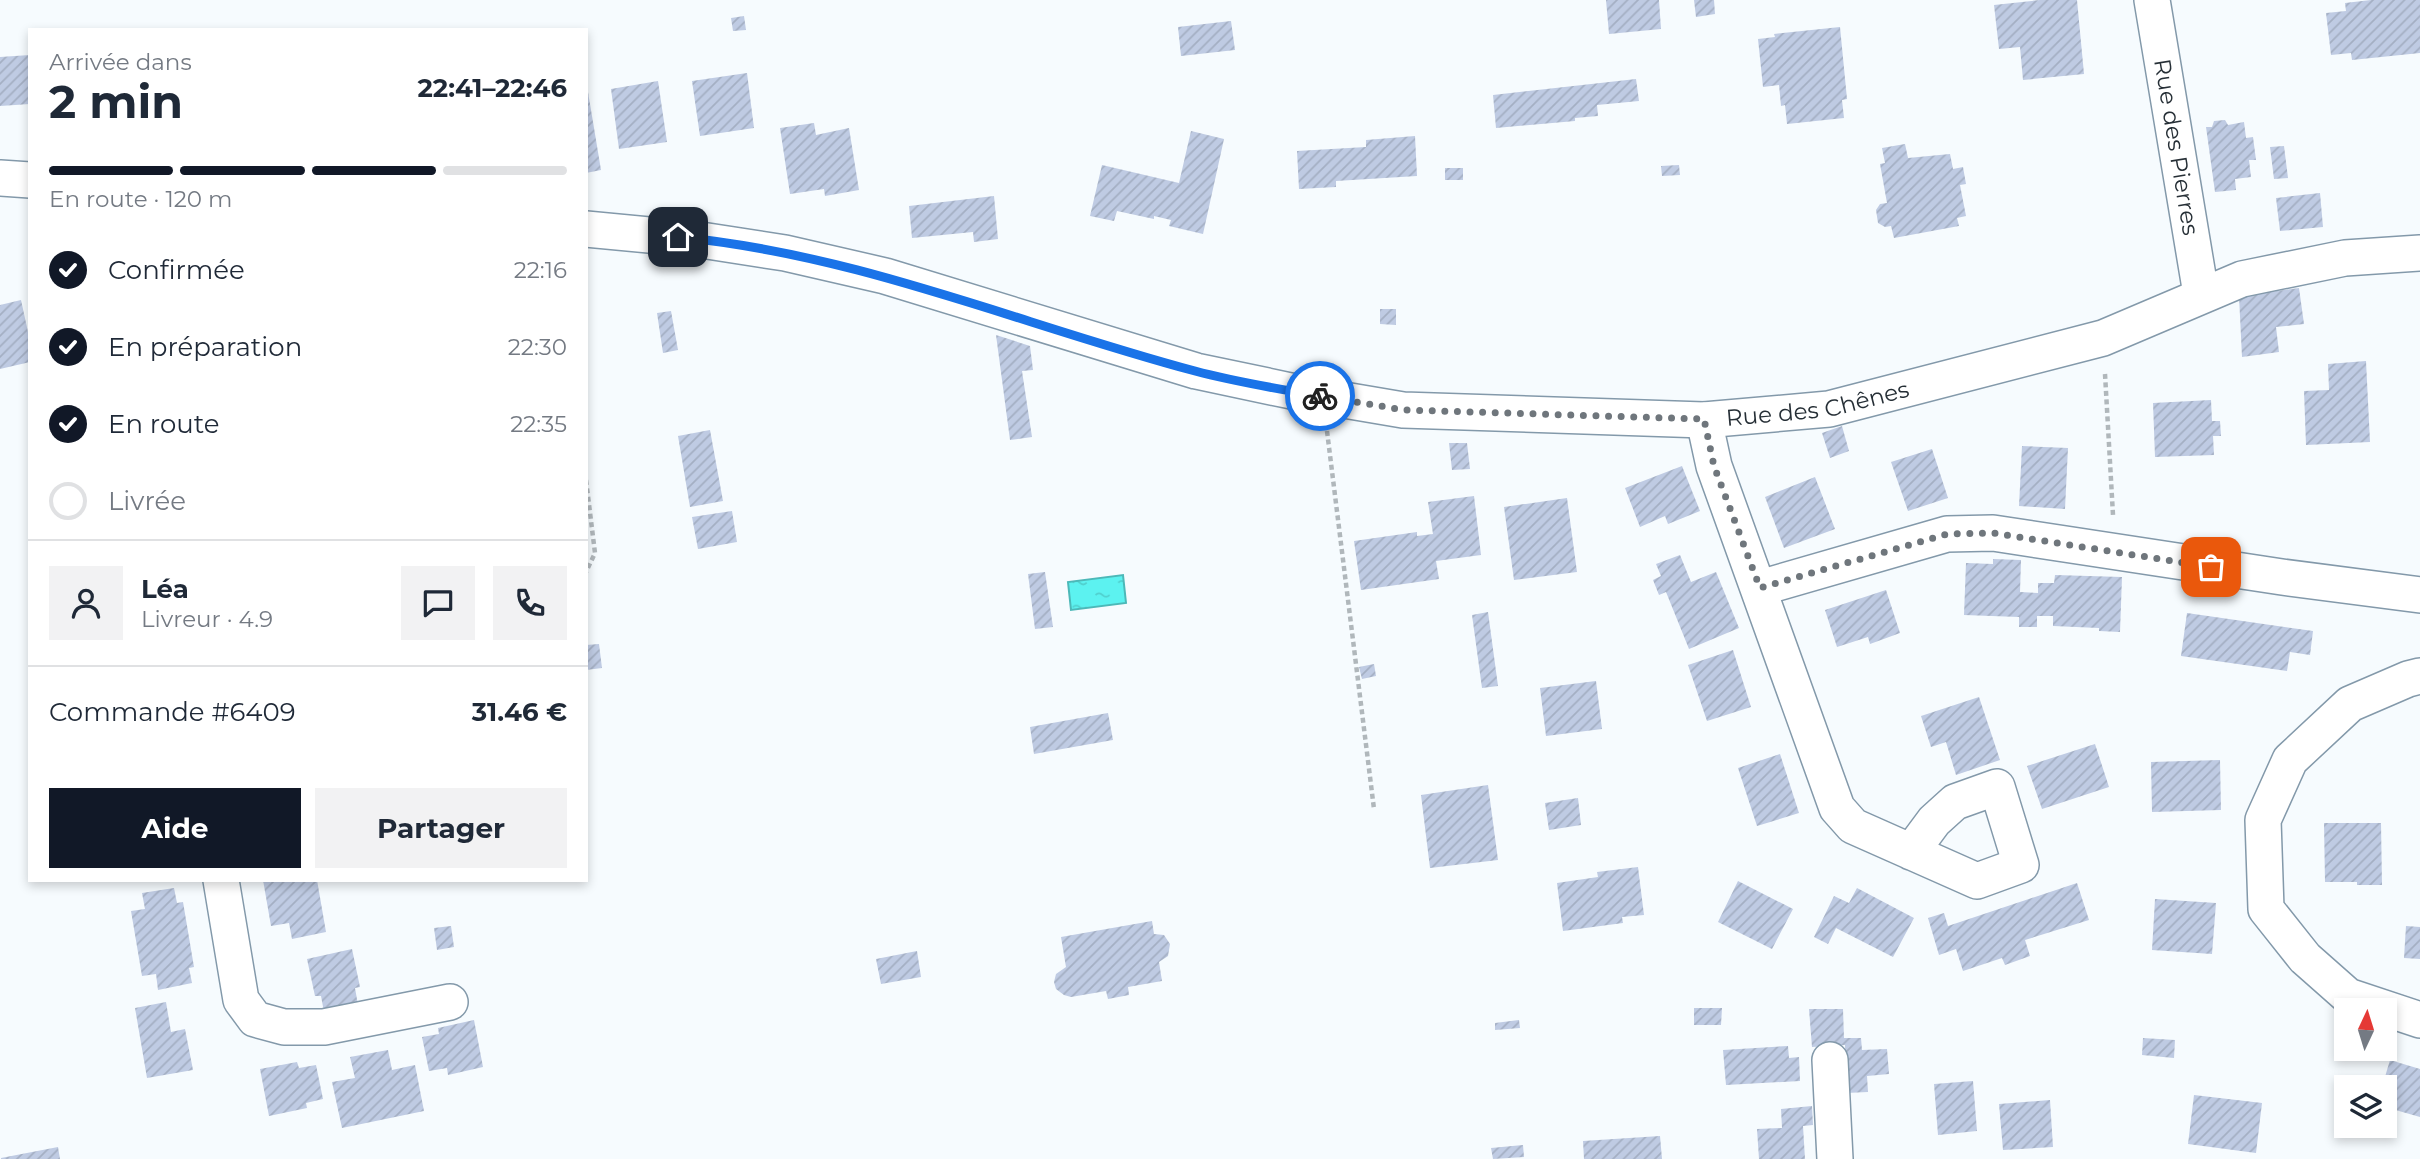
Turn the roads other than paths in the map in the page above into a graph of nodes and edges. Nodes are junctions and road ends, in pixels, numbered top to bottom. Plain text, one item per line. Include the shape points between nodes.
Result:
1 (2152, 0) edge
2 (0, 178) edge
3 (28, 180) edge
4 (588, 229) edge
5 (2420, 253) edge
6 (2202, 294) junction
7 (1704, 419) junction
8 (1760, 588) junction
9 (2420, 594) edge
10 (2420, 676) edge
11 (1911, 852) dead end
12 (221, 882) edge
13 (450, 1002) dead end
14 (2420, 1020) edge
15 (1830, 1060) dead end
16 (1835, 1159) edge

1 - 6 street, Rue des Pierres
2 - 3 street
4 - 7 street, Rue des Chênes via 701,240 798,256 885,276 1196,371 1323,397 1404,410
5 - 6 street, Rue des Chênes via 2345,258 2242,279
6 - 7 street, Rue des Chênes via 2103,338 1829,409
7 - 8 street via 1714,466
8 - 9 street via 1947,534 1993,533
8 - 11 street via 1837,808 1853,826
10 - 14 street via 2350,704 2290,760 2263,820 2266,909 2305,958 2348,996
12 - 13 street via 241,1000 255,1019 284,1027 324,1027
15 - 16 street

